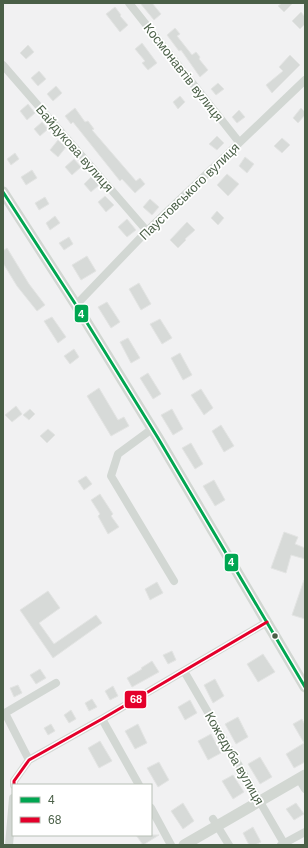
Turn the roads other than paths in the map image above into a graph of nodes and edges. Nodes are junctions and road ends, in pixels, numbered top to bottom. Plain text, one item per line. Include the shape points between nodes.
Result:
1 (129, 3) edge
2 (3, 65) edge
3 (305, 80) edge
4 (239, 142) junction
5 (3, 192) edge
6 (147, 231) junction
7 (76, 305) junction
8 (152, 429) junction
9 (174, 581) dead end
10 (267, 622) junction
11 (184, 671) junction
12 (56, 683) dead end
13 (305, 687) edge
14 (102, 719) junction
15 (29, 760) junction
16 (302, 777) edge
17 (14, 784) edge
18 (138, 784) edge
19 (305, 789) edge
20 (260, 802) junction
21 (12, 810) edge
22 (152, 810) edge
23 (215, 823) junction
24 (305, 832) edge
25 (284, 844) edge
26 (9, 845) edge
27 (172, 845) edge
28 (184, 845) edge
29 (229, 845) edge

1 - 4 street, Космонавтів вулиця
2 - 6 street, Байдукова вулиця
3 - 4 street, Паустовського вулиця
4 - 6 street, Паустовського вулиця
5 - 7 main road
6 - 7 street, Паустовського вулиця
7 - 8 main road
8 - 9 street via 118,454 111,476
8 - 10 main road
10 - 11 street
10 - 13 main road
11 - 14 street
11 - 20 street, Кожедуба вулиця
12 - 15 street via 5,713
14 - 15 street
14 - 18 street
15 - 17 street
16 - 19 street
16 - 20 main road
20 - 23 main road
20 - 25 street, Кожедуба вулиця
21 - 26 street
22 - 27 street
23 - 28 main road
23 - 29 street
24 - 25 street

